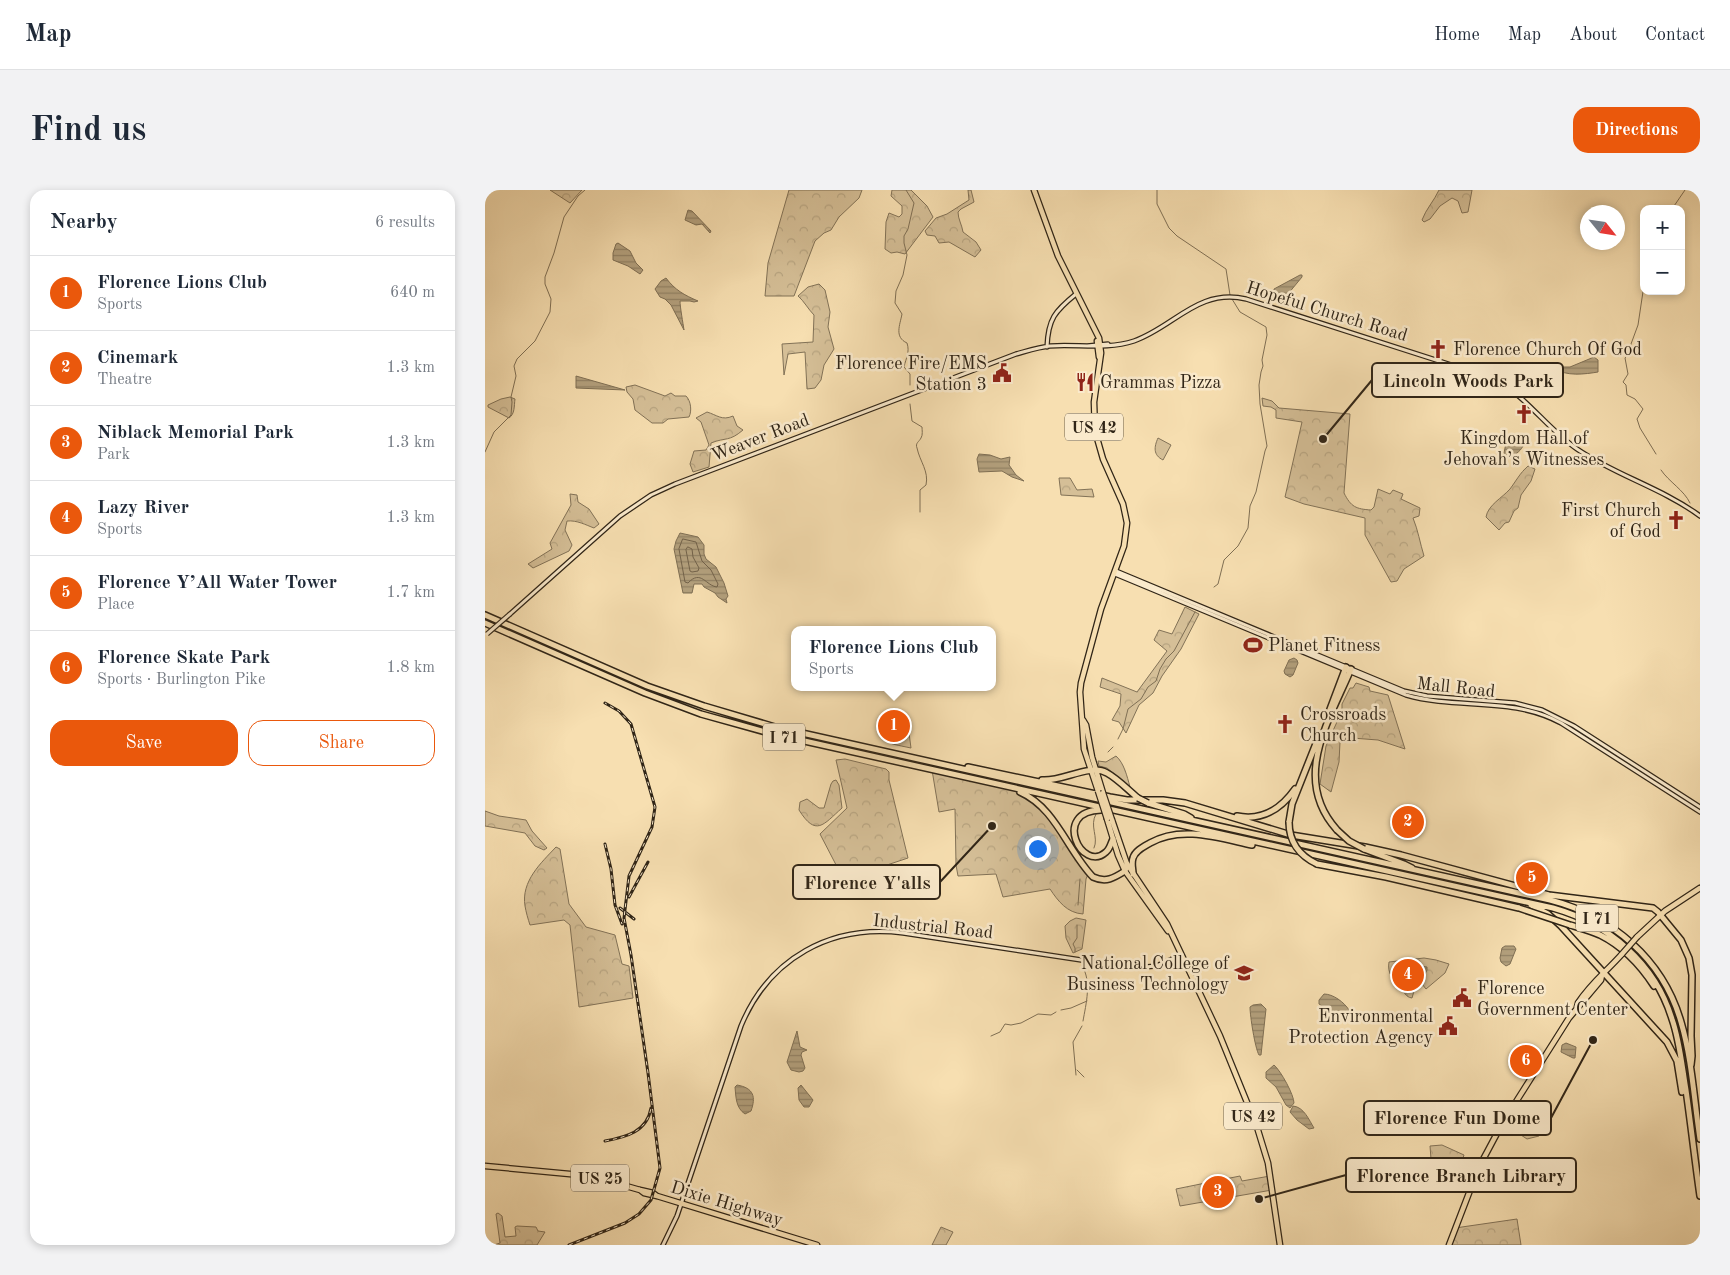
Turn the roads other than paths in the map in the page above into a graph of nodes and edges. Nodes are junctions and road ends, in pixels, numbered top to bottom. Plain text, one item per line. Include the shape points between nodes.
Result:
1 (1033, 190) edge
2 (1077, 294) junction
3 (1099, 345) junction
4 (1047, 347) junction
5 (1700, 516) edge
6 (1115, 573) junction
7 (485, 615) edge
8 (485, 624) edge
9 (486, 635) edge
10 (1348, 670) junction
11 (913, 759) junction
12 (1093, 770) junction
13 (1014, 777) junction
14 (1301, 781) junction
15 (1008, 787) junction
16 (1700, 807) edge
17 (1205, 809) junction
18 (1109, 810) junction
19 (1700, 812) edge
20 (1109, 819) junction
21 (1195, 821) junction
22 (1113, 839) junction
23 (1267, 845) junction
24 (1127, 864) junction
25 (1125, 871) junction
26 (1417, 871) junction
27 (1133, 874) junction
28 (1700, 890) edge
29 (1527, 903) junction
30 (1660, 915) junction
31 (1170, 933) junction
32 (1181, 954) junction
33 (1603, 974) junction
34 (1667, 1005) junction
35 (1690, 1070) junction
36 (1691, 1132) junction
37 (1700, 1139) edge
38 (485, 1166) edge
39 (1700, 1196) edge
40 (681, 1203) junction
41 (663, 1245) edge
42 (817, 1245) edge
43 (1281, 1245) edge
44 (1449, 1245) edge

1 - 2 main road, US 42 via 1055,250
2 - 3 main road, US 42
2 - 4 main road via 1052,317
3 - 4 main road, Weaver Road
3 - 5 main road, Hopeful Church Road via 1119,344 1143,337 1211,299 1235,297 1254,302 1492,378 1517,394 1577,449
3 - 6 main road, US 42 via 1095,431 1127,522 1124,546
4 - 9 main road, Weaver Road, bridge via 1005,358 658,491 620,516
6 - 10 main road, Mall Road
6 - 12 main road, US 42 via 1101,609 1080,692
7 - 11 highway, I 71 via 631,679 703,706 775,727
8 - 15 highway, I 71 via 701,714 773,734
10 - 14 highway
10 - 16 main road, Mall Road via 1421,696 1515,703 1543,710
10 - 19 main road, Mall Road via 1422,700 1512,706 1542,714
10 - 26 highway, bridge via 1319,744 1315,766 1318,797 1327,817 1349,841
11 - 13 highway
11 - 21 highway, I 71
12 - 13 highway via 1047,781
12 - 20 main road, US 42, bridge
12 - 20 main road, US 42, bridge via 1103,792
12 - 21 highway, bridge via 1109,774 1138,798
13 - 17 highway via 1118,799 1167,800
14 - 17 highway via 1280,807 1263,815 1240,817
14 - 34 highway, bridge via 1291,808 1291,838 1304,856 1317,864 1385,876 1519,908 1601,936 1643,970
15 - 18 highway, I 71
15 - 25 highway via 1044,809 1093,877 1109,880
17 - 30 highway via 1291,835 1401,855 1557,897 1653,908
18 - 22 highway via 1084,814 1077,823 1074,836 1078,847 1096,856 1107,851
18 - 23 highway, I 71
20 - 22 main road, US 42
20 - 24 main road, US 42
21 - 26 highway, I 71
22 - 25 main road, US 42
23 - 27 highway via 1191,834 1169,835 1136,852 1132,862
23 - 29 highway, I 71
24 - 25 highway
24 - 27 main road, US 42
25 - 31 main road, US 42
26 - 35 highway, I 71 via 1562,903 1596,917 1617,931 1646,957 1669,990 1681,1023
27 - 31 main road, US 42 via 1161,912
28 - 30 main road
29 - 33 highway via 1554,919
29 - 34 highway, I 71 via 1571,914 1612,935 1642,963
30 - 33 main road, bridge
30 - 35 highway via 1682,942 1691,963 1693,1056
31 - 32 main road, US 42
32 - 40 main road, Industrial Road via 1156,966 1134,968 877,931 844,935 812,946 775,974 748,1010
32 - 43 main road, US 42 via 1220,1036 1262,1142
33 - 36 highway via 1671,1048 1678,1064
33 - 44 main road via 1578,1003 1486,1153
34 - 36 highway, I 71 via 1676,1034
35 - 37 highway, I 71
36 - 39 highway, I 71
38 - 40 main road, Dixie Highway / US 25 via 591,1176
40 - 41 main road, Industrial Road
40 - 42 main road, Dixie Highway / US 25

